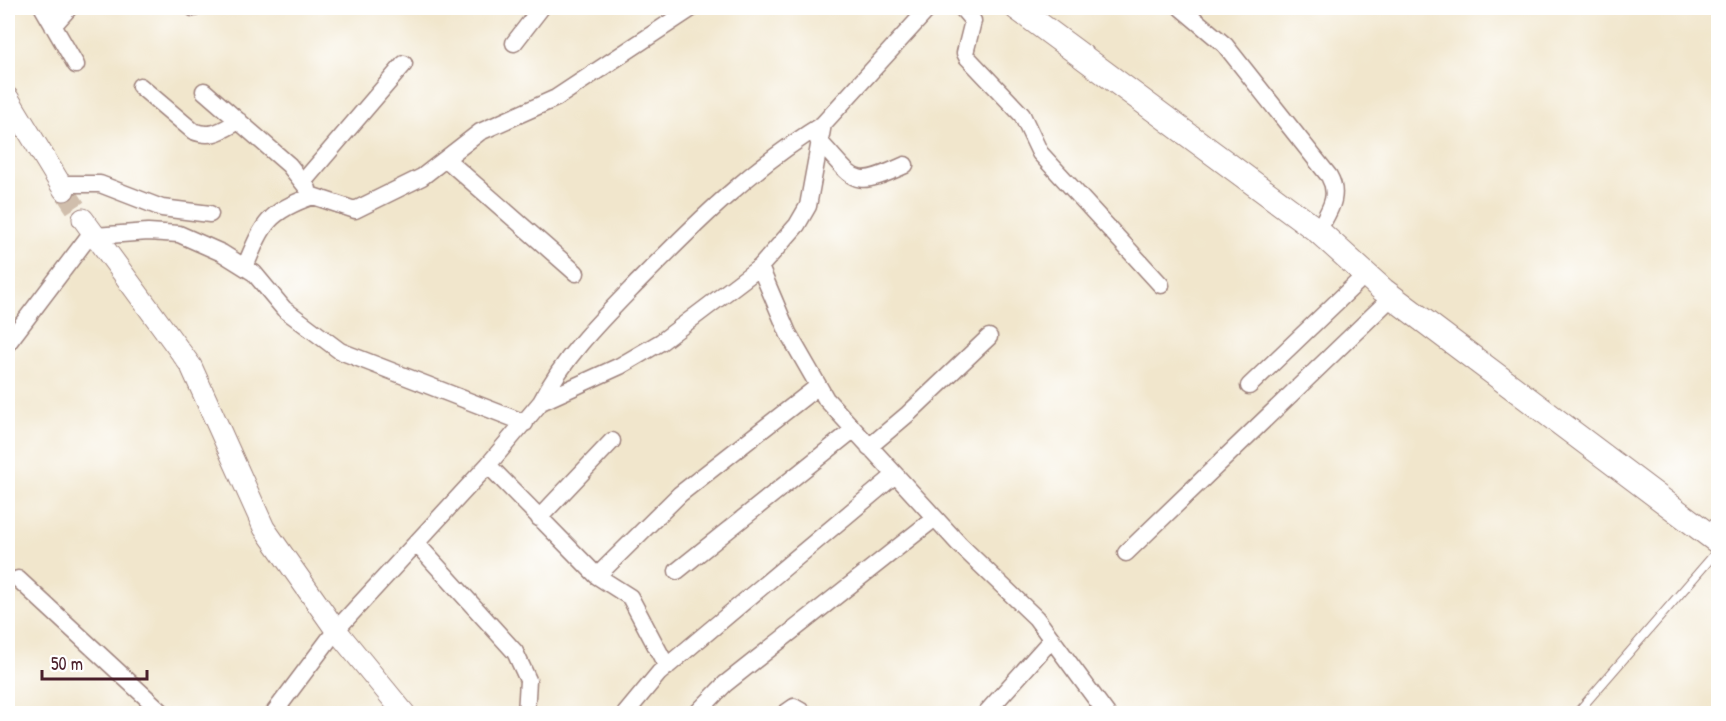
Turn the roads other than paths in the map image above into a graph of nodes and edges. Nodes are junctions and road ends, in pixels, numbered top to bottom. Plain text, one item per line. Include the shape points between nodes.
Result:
1 (43, 8) edge
2 (69, 8) edge
3 (541, 8) edge
4 (692, 8) edge
5 (929, 8) edge
6 (962, 8) edge
7 (1017, 8) edge
8 (1181, 8) edge
9 (54, 26) junction
10 (514, 43) dead end
11 (404, 64) dead end
12 (76, 65) dead end
13 (140, 86) dead end
14 (204, 91) dead end
15 (8, 98) edge
16 (239, 121) junction
17 (823, 124) junction
18 (818, 140) junction
19 (446, 159) junction
20 (904, 165) dead end
21 (303, 182) junction
22 (62, 187) joint
23 (314, 196) junction
24 (210, 214) dead end
25 (90, 229) junction
26 (1318, 231) junction
27 (245, 267) junction
28 (760, 267) junction
29 (576, 273) dead end
30 (1366, 274) junction
31 (1161, 285) dead end
32 (1392, 297) junction
33 (989, 337) dead end
34 (8, 343) edge
35 (1249, 386) dead end
36 (817, 387) junction
37 (541, 402) junction
38 (525, 423) junction
39 (853, 430) junction
40 (612, 441) dead end
41 (869, 447) junction
42 (488, 465) junction
43 (895, 475) junction
44 (539, 518) junction
45 (935, 518) junction
46 (1719, 542) edge
47 (416, 543) junction
48 (1719, 550) edge
49 (1126, 553) dead end
50 (678, 571) dead end
51 (597, 576) junction
52 (18, 579) dead end
53 (336, 630) junction
54 (1052, 639) junction
55 (667, 667) junction
56 (1100, 710) edge
57 (164, 714) edge
58 (273, 714) edge
59 (405, 714) edge
60 (526, 714) edge
61 (625, 714) edge
62 (696, 714) edge
63 (784, 714) edge
64 (806, 714) edge
65 (985, 714) edge
66 (1576, 714) edge

1 - 9 street
2 - 9 street
3 - 10 street
4 - 19 street via 556,98 480,132
5 - 17 street
6 - 31 street via 973,21 967,57 1022,115 1040,153
7 - 26 main road
8 - 26 street via 1225,45 1335,185 1334,202
9 - 12 street
11 - 21 street
13 - 16 street via 203,135 210,136
14 - 16 street
15 - 22 street
16 - 21 street
17 - 18 street
17 - 37 street via 758,167 705,214 556,371
18 - 20 street via 853,177 862,181
18 - 28 street via 808,206 797,225
19 - 23 street via 415,181 360,208 349,210
19 - 29 street
21 - 23 street
22 - 24 street via 100,184 162,208
23 - 27 street via 267,220
25 - 27 street via 179,234
25 - 34 street
25 - 53 street via 191,366 264,528
26 - 30 main road
27 - 38 street via 284,309 339,351
28 - 36 street via 788,333
28 - 37 street via 661,342 620,366
30 - 32 main road
30 - 35 street
32 - 46 main road
32 - 49 street
33 - 41 street
36 - 39 street
36 - 51 street via 671,501
37 - 38 street
38 - 42 street
39 - 41 street
39 - 50 street
40 - 44 street
41 - 43 street
42 - 44 street
42 - 47 street
43 - 45 street
43 - 55 street
44 - 51 street
45 - 54 street
45 - 62 street via 725,684
47 - 53 street
47 - 60 street via 515,652 528,680
48 - 66 lane
51 - 55 street via 630,597
52 - 57 street
53 - 58 street
53 - 59 street
54 - 56 street
54 - 65 street
55 - 61 street
63 - 64 street via 794,707

